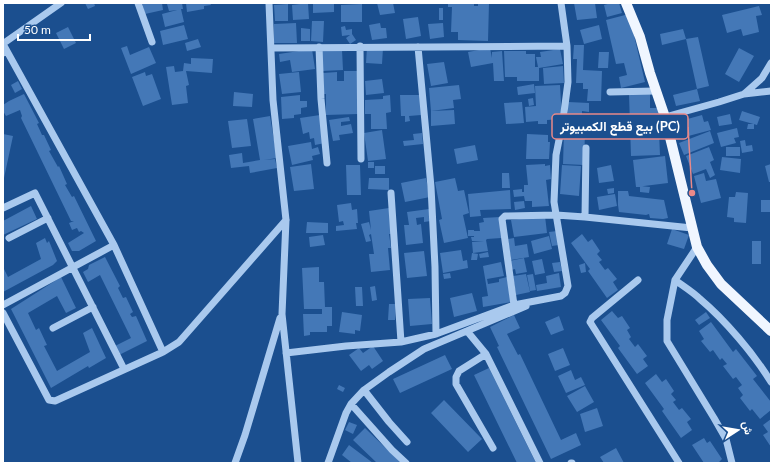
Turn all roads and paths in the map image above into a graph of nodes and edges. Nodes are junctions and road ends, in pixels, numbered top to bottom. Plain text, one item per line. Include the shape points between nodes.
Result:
1 (61, 3) edge
2 (138, 3) edge
3 (269, 3) edge
4 (561, 3) edge
5 (626, 3) edge
6 (152, 42) dead end
7 (3, 43) edge
8 (360, 46) junction
9 (567, 46) junction
10 (319, 47) junction
11 (418, 47) junction
12 (272, 48) junction
13 (3, 53) edge
14 (771, 63) edge
15 (655, 91) junction
16 (771, 91) edge
17 (610, 92) dead end
18 (744, 94) junction
19 (665, 117) junction
20 (586, 148) dead end
21 (361, 159) dead end
22 (327, 163) dead end
23 (391, 193) dead end
24 (3, 208) edge
25 (556, 215) junction
26 (585, 217) junction
27 (48, 218) junction
28 (286, 220) junction
29 (692, 228) junction
30 (9, 238) dead end
31 (114, 245) junction
32 (697, 247) junction
33 (73, 267) junction
34 (638, 280) dead end
35 (675, 280) junction
36 (537, 302) junction
37 (3, 305) edge
38 (514, 305) junction
39 (93, 307) junction
40 (3, 313) edge
41 (282, 314) junction
42 (53, 328) dead end
43 (467, 331) junction
44 (771, 331) edge
45 (436, 334) junction
46 (401, 342) junction
47 (163, 352) junction
48 (286, 353) junction
49 (486, 354) junction
50 (124, 369) junction
51 (771, 382) edge
52 (364, 390) junction
53 (351, 404) junction
54 (407, 442) dead end
55 (493, 448) dead end
56 (236, 463) edge
57 (298, 463) edge
58 (328, 463) edge
59 (406, 463) edge
60 (540, 463) edge
61 (679, 463) edge
62 (732, 463) edge

1 - 7 street
2 - 6 street
3 - 12 street
4 - 9 street
5 - 15 main road via 640,37
7 - 13 street
7 - 31 street
8 - 10 street
8 - 11 street
8 - 21 street
9 - 11 street
9 - 25 street via 568,82 556,155
10 - 12 street
10 - 22 street
11 - 45 street via 431,187
12 - 28 street via 273,100
14 - 18 street via 762,78
15 - 17 street
15 - 19 main road
16 - 18 street
18 - 19 street
19 - 29 main road
20 - 26 street
23 - 46 street
24 - 27 street via 35,193
25 - 26 street
25 - 36 street via 568,286 565,293 560,296
25 - 38 street via 502,217
26 - 29 street
27 - 30 street
27 - 33 street
28 - 41 street
28 - 47 street via 190,331
29 - 32 main road
31 - 33 street
31 - 47 street
32 - 35 street
32 - 44 main road via 721,284
33 - 37 street
33 - 39 street
34 - 61 street via 590,322
35 - 51 street via 700,299 729,327
35 - 62 street via 667,320 667,341 726,439
36 - 38 street
36 - 43 street
38 - 45 street
39 - 42 street
39 - 50 street
40 - 50 street via 49,400 55,401
41 - 48 street
41 - 56 street
43 - 49 street
43 - 52 street via 424,349
45 - 46 street
46 - 48 street
47 - 50 street
48 - 57 street
49 - 55 street via 459,371 456,384
49 - 60 street
52 - 53 street
52 - 54 street
53 - 58 street
53 - 59 street

